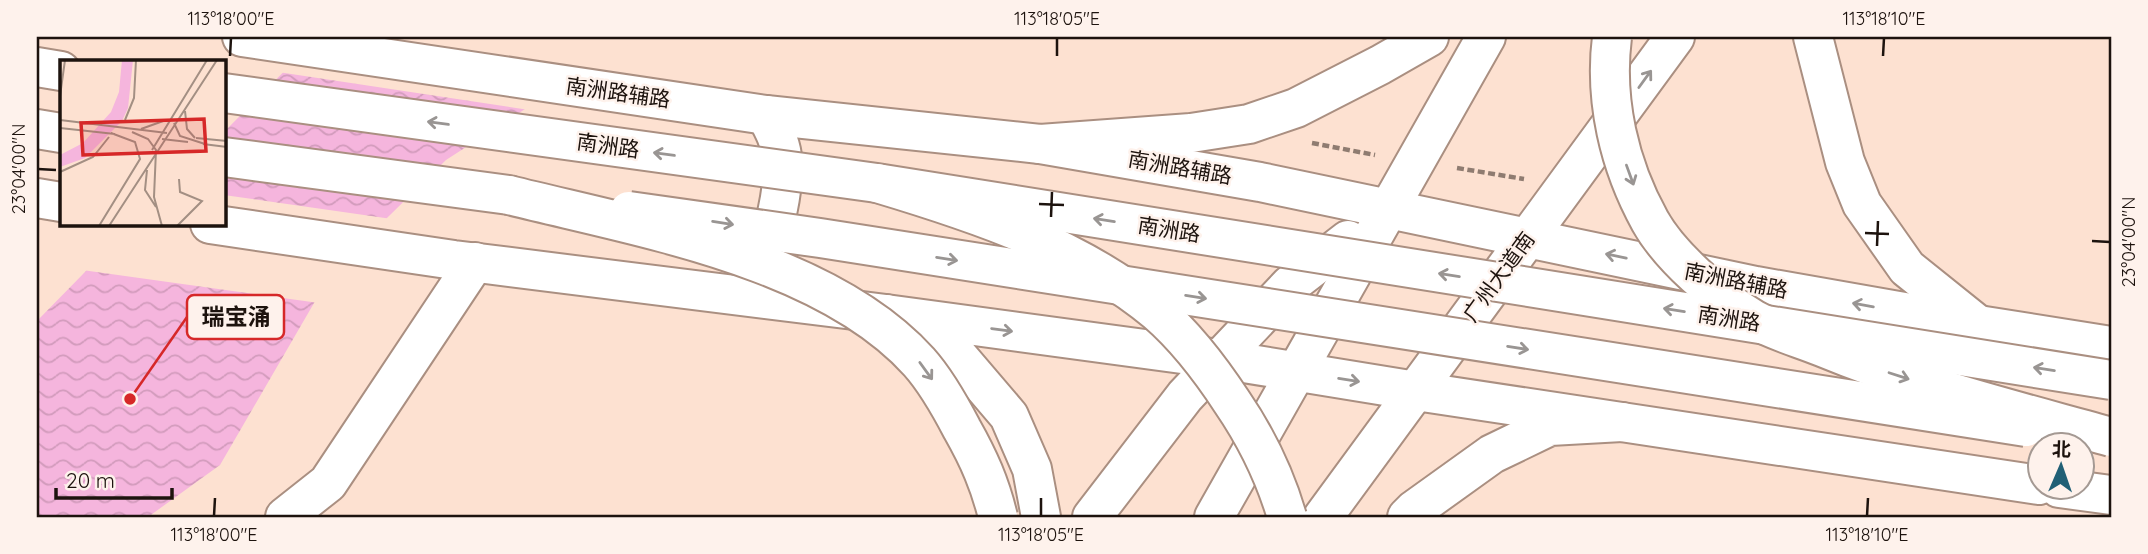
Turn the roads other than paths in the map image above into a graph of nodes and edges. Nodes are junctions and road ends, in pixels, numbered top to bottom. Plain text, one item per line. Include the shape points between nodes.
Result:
1 (242, 37) edge
2 (1429, 37) edge
3 (1486, 37) edge
4 (1612, 37) edge
5 (1675, 37) edge
6 (1813, 37) edge
7 (37, 67) edge
8 (60, 71) edge
9 (226, 93) edge
10 (766, 115) junction
11 (37, 129) edge
12 (60, 133) edge
13 (1040, 144) junction
14 (226, 157) edge
15 (877, 184) junction
16 (509, 195) junction
17 (37, 198) edge
18 (60, 202) edge
19 (1388, 208) junction
20 (224, 226) edge
21 (1528, 238) junction
22 (465, 261) junction
23 (719, 294) junction
24 (886, 314) junction
25 (1978, 326) junction
26 (2111, 346) edge
27 (1220, 359) junction
28 (1296, 371) junction
29 (2111, 380) edge
30 (1416, 391) junction
31 (1622, 422) junction
32 (2111, 439) edge
33 (2025, 483) edge
34 (285, 517) edge
35 (998, 517) edge
36 (1041, 517) edge
37 (1092, 517) edge
38 (1214, 517) edge
39 (1287, 517) edge
40 (1323, 517) edge
41 (1407, 517) edge

1 - 10 main road, 南洲路辅路
2 - 13 main road via 1296,108 1249,124
3 - 19 main road
4 -> 32 main road, bridge via 1608,67 1612,118 1629,175 1650,223 1715,292 1755,320 1871,368
21 -> 5 main road, 广州大道南
6 - 25 main road via 1845,162 1862,204 1907,268
7 - 8 main road
15 -> 9 main road, 南洲路, bridge
10 - 13 main road, 南洲路辅路
10 - 23 main road via 782,156 782,184 770,238 761,258 736,287
11 - 12 main road
13 - 19 main road, 南洲路辅路
14 - 16 main road
29 -> 15 main road, 南洲路, bridge
15 - 39 main road, bridge via 933,200 1044,243 1123,287 1158,313 1193,349 1248,426
16 -> 32 main road, bridge via 793,234
16 -> 35 main road, bridge via 727,252 836,297 880,327 919,362 972,447 991,486
17 - 18 main road
19 - 21 main road, 南洲路辅路
19 - 27 main road via 1290,285
19 - 28 main road
20 - 22 main road
25 -> 21 main road, 南洲路辅路
21 - 30 main road, 广州大道南
22 - 23 main road
22 - 34 main road via 328,483
23 - 24 main road
24 -> 27 main road
24 - 36 main road via 926,330 957,355 1009,416 1032,469
25 - 26 main road, 南洲路辅路
27 - 28 main road
27 - 37 main road via 1185,396
28 -> 30 main road
28 - 38 main road
30 - 31 main road
30 - 40 main road, 广州大道南
31 - 33 main road
31 - 41 main road via 1550,426 1492,454

